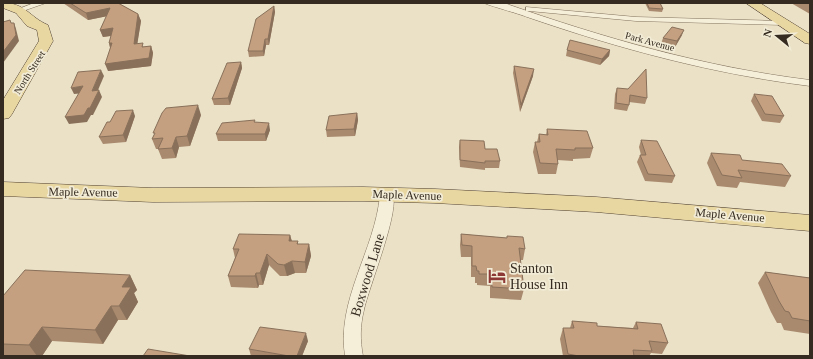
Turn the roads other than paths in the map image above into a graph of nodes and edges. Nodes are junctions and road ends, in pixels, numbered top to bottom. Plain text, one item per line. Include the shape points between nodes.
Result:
1 (42, 3) edge
2 (488, 3) edge
3 (752, 3) edge
4 (3, 4) edge
5 (500, 5) junction
6 (20, 10) junction
7 (559, 13) junction
8 (553, 23) junction
9 (783, 23) junction
10 (810, 40) edge
11 (810, 83) edge
12 (3, 114) edge
13 (3, 178) edge
14 (3, 190) edge
15 (27, 190) junction
16 (387, 195) junction
17 (810, 224) edge
18 (354, 356) edge

1 - 6 street
2 - 5 street, Park Avenue
3 - 9 main road
4 - 6 main road, North Street
5 - 7 street
5 - 8 street, Park Avenue
6 - 12 main road, North Street via 32,23 43,28 46,41
7 - 8 street via 551,20
7 - 9 street via 642,20
8 - 11 street, Park Avenue via 688,63 759,77
9 - 10 main road
13 - 15 main road
14 - 15 main road, Maple Avenue
15 - 16 main road, Maple Avenue via 242,195
16 - 17 main road, Maple Avenue via 598,204
16 - 18 street, Boxwood Lane via 381,232 352,321 351,346

